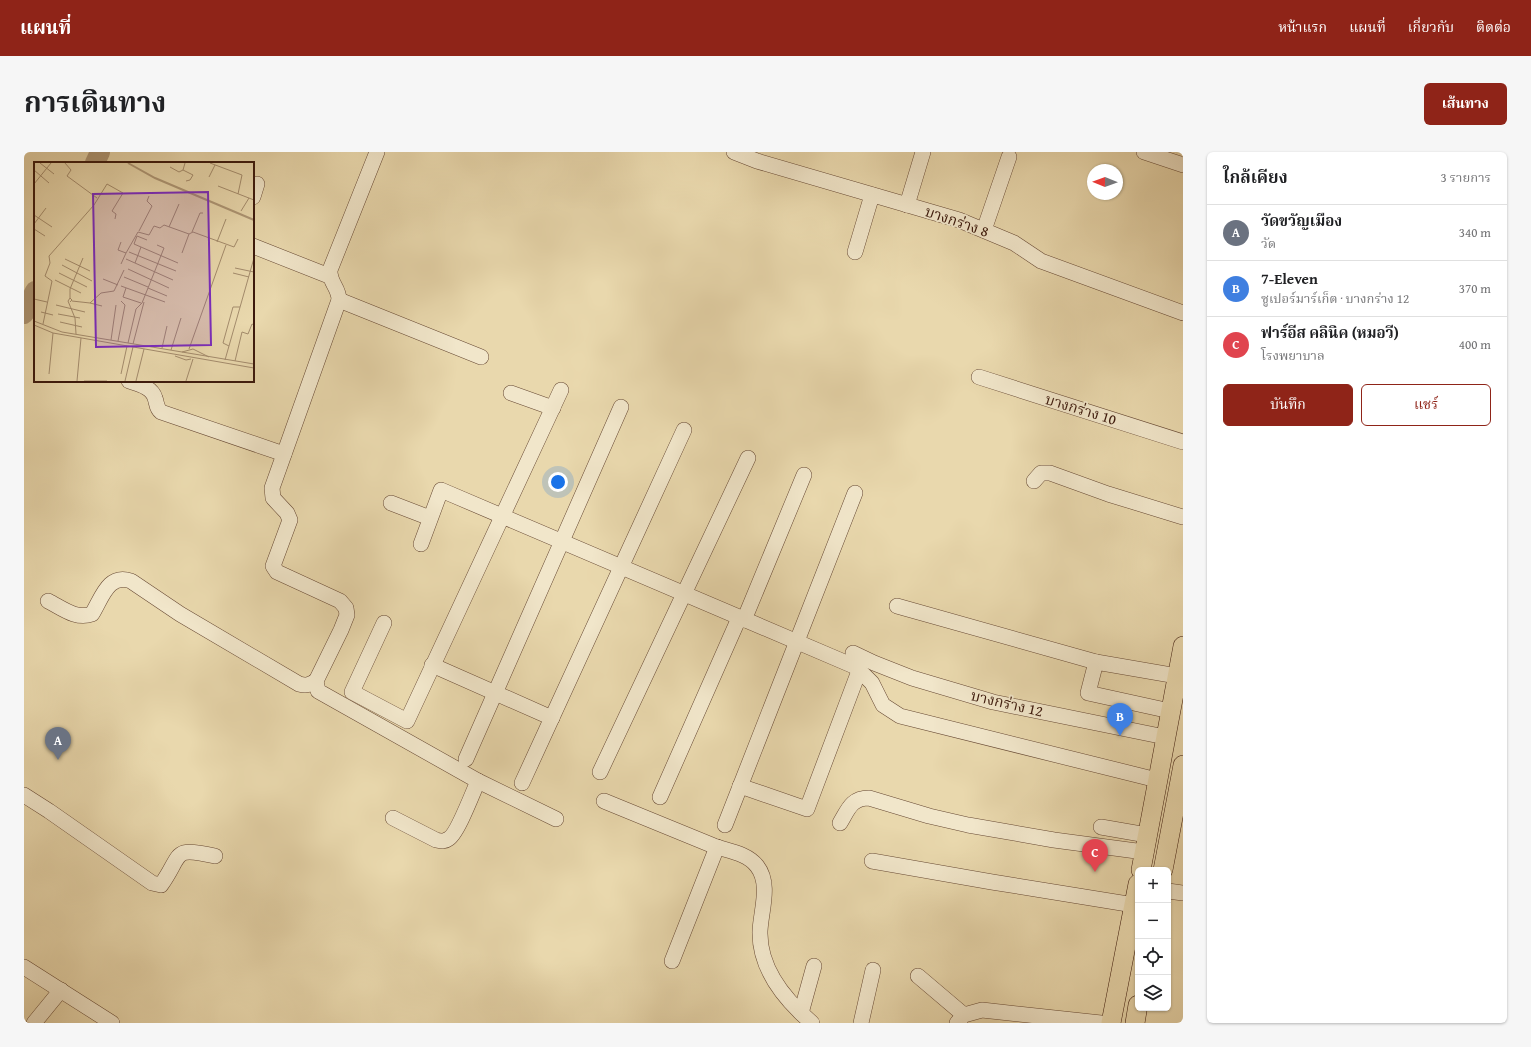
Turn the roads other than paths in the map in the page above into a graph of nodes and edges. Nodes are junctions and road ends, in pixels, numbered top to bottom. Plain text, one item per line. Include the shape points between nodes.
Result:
1 (377, 152) edge
2 (734, 152) edge
3 (923, 152) edge
4 (1144, 152) edge
5 (1009, 157) dead end
6 (1183, 165) edge
7 (872, 195) junction
8 (907, 205) junction
9 (984, 230) junction
10 (254, 246) edge
11 (855, 252) dead end
12 (329, 276) junction
13 (339, 300) junction
14 (1179, 310) edge
15 (482, 357) dead end
16 (979, 377) dead end
17 (132, 382) edge
18 (561, 390) dead end
19 (511, 393) dead end
20 (621, 407) dead end
21 (553, 408) junction
22 (684, 430) dead end
23 (1183, 442) edge
24 (284, 454) junction
25 (748, 458) dead end
26 (804, 475) dead end
27 (1034, 481) dead end
28 (855, 493) dead end
29 (391, 503) dead end
30 (502, 516) junction
31 (1183, 517) edge
32 (430, 518) junction
33 (562, 542) junction
34 (420, 544) dead end
35 (621, 567) junction
36 (684, 595) junction
37 (48, 601) dead end
38 (897, 606) dead end
39 (741, 619) junction
40 (384, 622) dead end
41 (795, 642) junction
42 (1183, 646) edge
43 (854, 653) dead end
44 (1096, 662) junction
45 (432, 665) junction
46 (859, 671) junction
47 (1177, 676) junction
48 (316, 681) junction
49 (495, 693) junction
50 (1170, 711) junction
51 (552, 718) junction
52 (1165, 737) junction
53 (466, 759) dead end
54 (600, 772) dead end
55 (1182, 777) edge
56 (1157, 780) junction
57 (478, 781) junction
58 (522, 783) dead end
59 (740, 786) junction
60 (24, 795) edge
61 (660, 797) dead end
62 (604, 801) dead end
63 (393, 818) dead end
64 (556, 819) dead end
65 (840, 823) dead end
66 (725, 825) dead end
67 (1101, 827) dead end
68 (717, 847) junction
69 (1144, 852) edge
70 (215, 856) dead end
71 (872, 861) dead end
72 (1164, 867) edge
73 (1171, 891) edge
74 (1183, 893) edge
75 (1135, 900) edge
76 (1134, 905) junction
77 (672, 961) dead end
78 (814, 966) dead end
79 (24, 967) edge
80 (873, 970) dead end
81 (918, 976) dead end
82 (61, 990) junction
83 (1137, 1011) edge
84 (989, 1017) edge
85 (806, 1018) edge
86 (1015, 1018) edge
87 (961, 1019) edge
88 (34, 1023) edge
89 (112, 1023) edge
90 (861, 1023) edge
91 (1100, 1023) edge
92 (1111, 1023) edge
93 (1135, 1023) edge

1 - 12 street
2 - 7 street, บางกร่าง 8
3 - 8 street
4 - 6 street
5 - 9 street
7 - 8 street, บางกร่าง 8
7 - 11 street
8 - 9 street, บางกร่าง 8
9 - 14 street, บางกร่าง 8 via 1014,243 1041,261
10 - 12 street
12 - 13 street via 339,292
13 - 15 street
13 - 24 street
16 - 23 street, บางกร่าง 10
17 - 24 street via 144,386 154,394 156,406 161,412
18 - 21 street
19 - 21 street
20 - 33 street
21 - 30 street
22 - 35 street
24 - 48 street via 272,488 273,498 290,520 273,566 277,572 340,601 346,608 341,630
25 - 36 street
26 - 39 street
27 - 31 street via 1041,473 1050,473
28 - 41 street
29 - 32 street
30 - 32 street via 441,490
30 - 33 street
30 - 45 street
32 - 34 street
33 - 35 street
33 - 49 street
35 - 36 street
35 - 51 street
36 - 39 street
36 - 54 street
37 - 48 street via 74,615 89,615 110,583 123,578 298,684 304,686
38 - 44 street
39 - 41 street
39 - 61 street
40 - 45 street via 352,692 407,721
41 - 46 street via 856,667
41 - 59 street
42 - 47 main road
43 - 52 street, บางกร่าง 12 via 912,678 993,702
44 - 47 street
44 - 50 street via 1088,693
45 - 49 street
46 - 56 street via 872,683 883,705 900,716
46 - 59 street via 807,809
47 - 50 main road
48 - 57 street via 318,691
49 - 51 street
49 - 53 street
50 - 52 main road
51 - 58 street
52 - 56 main road
55 - 72 main road
56 - 69 main road
57 - 63 street via 450,839 436,840
57 - 64 street
59 - 66 street
60 - 70 street via 158,885 161,885 179,855 186,851
62 - 68 street
65 - 69 street via 850,806 862,798 869,798 968,825
67 - 69 street
68 - 77 street
68 - 85 street via 748,858 763,876 764,897 760,931 767,966 773,979
71 - 76 street
73 - 74 street
75 - 76 main road
76 - 92 main road
78 - 85 street
79 - 82 street
80 - 90 street
81 - 87 street
82 - 88 street
82 - 89 street
83 - 93 main road
84 - 86 street
84 - 87 street via 982,1010
86 - 91 street

